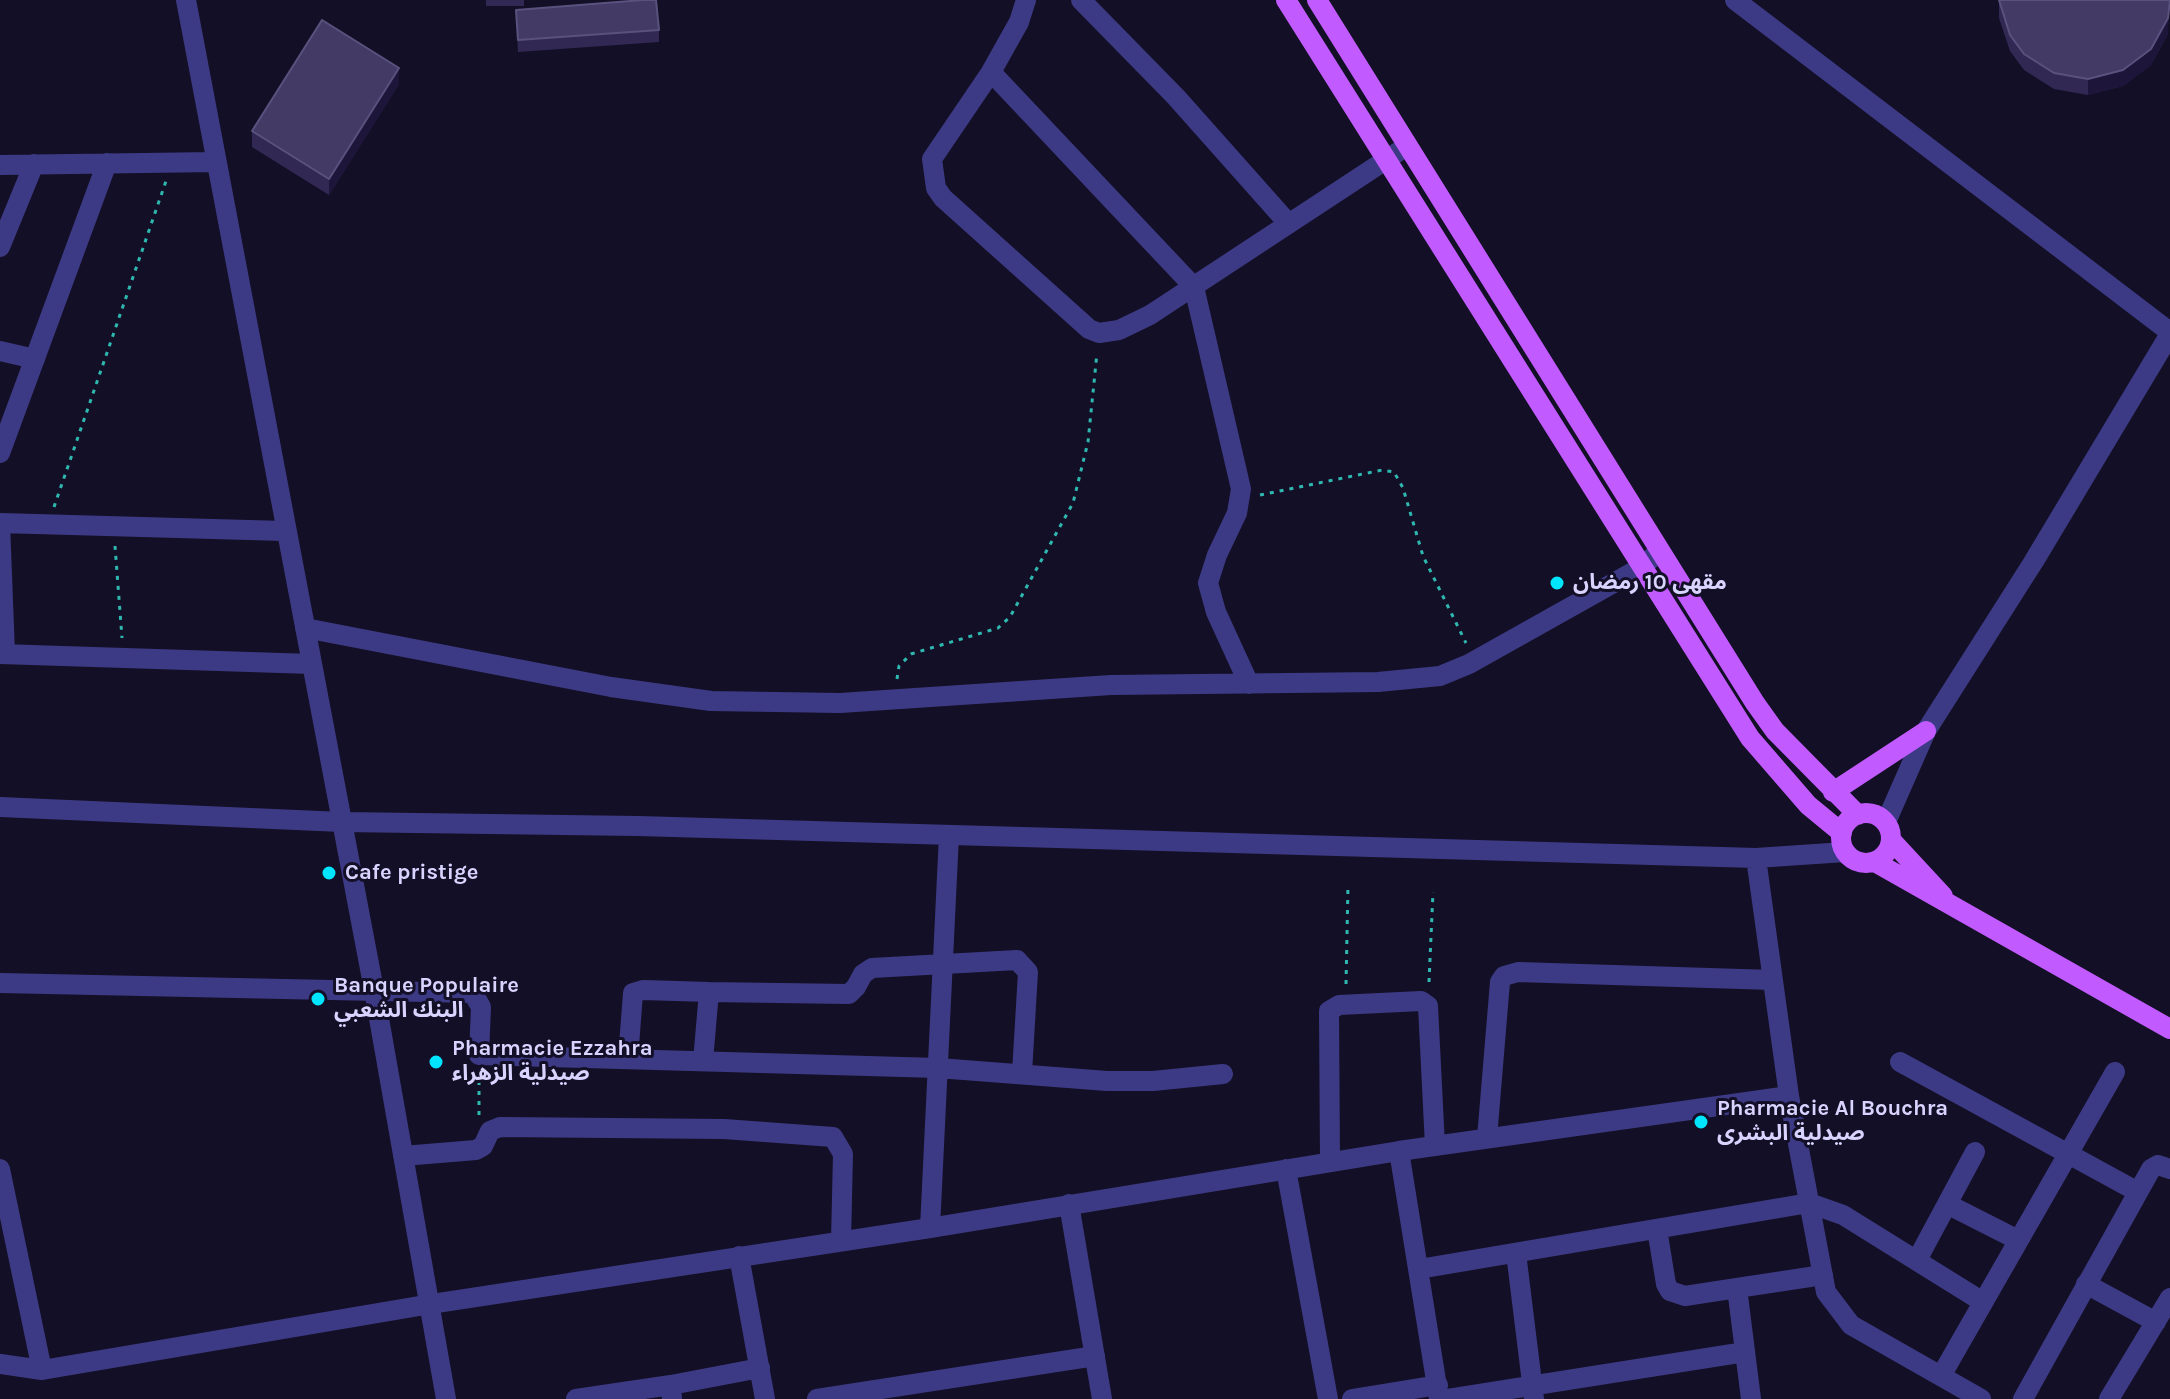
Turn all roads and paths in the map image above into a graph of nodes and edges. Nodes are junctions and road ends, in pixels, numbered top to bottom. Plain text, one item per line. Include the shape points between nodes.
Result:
1 (186, 0) edge
2 (1026, 0) edge
3 (1081, 0) edge
4 (1286, 0) edge
5 (1317, 0) edge
6 (1735, 0) edge
7 (991, 72) junction
8 (1407, 146) junction
9 (1386, 161) junction
10 (215, 162) junction
11 (107, 163) junction
12 (173, 163) junction
13 (34, 164) junction
14 (0, 165) edge
15 (1288, 223) junction
16 (0, 247) edge
17 (1194, 287) junction
18 (1099, 333) junction
19 (2170, 333) edge
20 (0, 351) edge
21 (35, 359) junction
22 (0, 453) edge
23 (1241, 499) junction
24 (0, 523) edge
25 (48, 524) junction
26 (113, 526) junction
27 (284, 531) junction
28 (1658, 552) junction
29 (1642, 567) junction
30 (305, 628) junction
31 (2, 654) edge
32 (123, 658) junction
33 (1475, 661) junction
34 (312, 664) junction
35 (1249, 684) junction
36 (897, 699) junction
37 (1926, 731) junction
38 (1833, 792) junction
39 (0, 807) edge
40 (1858, 815) junction
41 (342, 822) junction
42 (1889, 832) junction
43 (949, 835) junction
44 (1843, 843) junction
45 (1756, 858) junction
46 (1875, 862) junction
47 (1348, 885) dead end
48 (1433, 892) dead end
49 (1951, 905) junction
50 (943, 966) junction
51 (1773, 980) junction
52 (0, 983) edge
53 (374, 990) junction
54 (709, 992) junction
55 (1346, 1004) junction
56 (1428, 1006) junction
57 (2170, 1029) edge
58 (479, 1055) junction
59 (628, 1059) junction
60 (703, 1061) junction
61 (1900, 1062) dead end
62 (938, 1068) junction
63 (2115, 1072) dead end
64 (1022, 1073) junction
65 (1223, 1074) dead end
66 (1789, 1096) junction
67 (488, 1134) junction
68 (1487, 1138) junction
69 (1435, 1146) junction
70 (1399, 1151) junction
71 (1975, 1152) dead end
72 (2068, 1153) junction
73 (403, 1156) junction
74 (1330, 1162) junction
75 (0, 1169) edge
76 (1286, 1169) junction
77 (2170, 1169) edge
78 (2138, 1192) junction
79 (1809, 1203) junction
80 (3, 1204) edge
81 (1069, 1204) junction
82 (1947, 1204) junction
83 (930, 1228) junction
84 (1657, 1229) junction
85 (2018, 1240) junction
86 (841, 1241) junction
87 (1516, 1253) junction
88 (739, 1256) junction
89 (1917, 1260) junction
90 (1419, 1269) junction
91 (1823, 1275) junction
92 (2086, 1284) junction
93 (1737, 1288) junction
94 (2170, 1298) edge
95 (1983, 1302) junction
96 (431, 1304) junction
97 (2156, 1322) junction
98 (1745, 1352) junction
99 (1095, 1356) junction
100 (0, 1364) edge
101 (760, 1368) junction
102 (42, 1370) junction
103 (1941, 1376) junction
104 (672, 1392) edge
105 (1533, 1392) edge
106 (1441, 1394) edge
107 (446, 1399) edge
108 (576, 1399) edge
109 (765, 1399) edge
110 (817, 1399) edge
111 (1102, 1399) edge
112 (1328, 1399) edge
113 (1352, 1399) edge
114 (1751, 1399) edge
115 (1981, 1399) edge
116 (2023, 1399) edge
117 (2109, 1399) edge

1 - 10 street
2 - 7 street
3 - 15 street
4 - 9 main road
5 - 8 main road
6 - 19 street
7 - 17 street
7 - 18 street via 932,159 936,188
8 - 9 street
8 - 28 main road
9 - 15 street
9 - 29 main road
10 - 12 street
10 - 27 street
11 - 12 street
11 - 13 street
11 - 21 street
12 - 25 path
13 - 14 street
13 - 16 street
15 - 17 street
17 - 18 street via 1119,330
17 - 23 street
18 - 36 path via 1084,465 1063,527 1004,624 911,654 899,666
19 - 37 street
20 - 21 street
21 - 22 street
23 - 33 path via 1382,470 1394,472 1423,556
23 - 35 street via 1208,583
24 - 25 street
24 - 31 street
25 - 26 street
26 - 27 street
26 - 32 path
27 - 30 street
28 - 29 street
28 - 38 main road via 1769,722
29 - 33 street
29 - 44 main road via 1750,738
30 - 34 street
30 - 36 street via 663,696 762,703
31 - 32 street
32 - 34 street
33 - 35 street via 1415,680
34 - 41 street
35 - 36 street via 1111,685
37 - 38 main road
37 - 42 street
38 - 40 main road
39 - 41 street
40 - 42 main road via 1873,814
40 - 44 main road via 1849,820
41 - 43 street
41 - 53 street
42 - 46 main road via 1888,851
42 - 49 main road
43 - 45 street
43 - 50 street
44 - 45 street
44 - 46 main road via 1858,862
45 - 51 street
46 - 49 main road
47 - 55 path
48 - 56 path
49 - 57 main road
50 - 54 street via 867,970 849,994
50 - 62 street
50 - 64 street via 1017,960 1025,965
51 - 66 street
51 - 68 street via 1518,972 1504,976
52 - 53 street
53 - 58 street via 473,993 481,1007
53 - 73 street
54 - 59 street via 633,993
54 - 60 street
55 - 56 street via 1421,1001
55 - 74 street via 1329,1011
56 - 69 street
58 - 59 street
58 - 67 path via 479,1115
59 - 60 street
60 - 62 street
61 - 72 street
62 - 64 street
62 - 83 street
63 - 72 street
64 - 65 street via 1153,1081
66 - 68 street
66 - 79 street
67 - 73 street via 476,1150
67 - 86 street via 500,1127 724,1129 833,1137 843,1154
68 - 69 street
69 - 70 street
70 - 74 street
70 - 90 street
71 - 82 street
72 - 78 street
72 - 85 street
73 - 96 street
74 - 76 street
75 - 80 street
76 - 81 street
76 - 112 street
77 - 78 street via 2154,1167
78 - 92 street
79 - 84 street
79 - 89 street via 1843,1215
79 - 91 street
80 - 102 street
81 - 83 street
81 - 99 street
82 - 85 street
82 - 89 street
83 - 86 street
84 - 87 street
84 - 93 street via 1666,1284 1676,1295
85 - 95 street
86 - 88 street
87 - 90 street
87 - 105 street
88 - 96 street
88 - 101 street
89 - 95 street
90 - 106 street
91 - 93 street
91 - 103 street via 1833,1305 1851,1325
92 - 97 street
92 - 116 street
93 - 98 street
94 - 97 street
95 - 103 street
96 - 102 street
96 - 107 street
97 - 117 street
98 - 105 street
98 - 114 street
99 - 110 street
99 - 111 street
100 - 102 street
101 - 104 street
101 - 109 street
103 - 115 street
104 - 108 street
105 - 106 street
106 - 113 street

